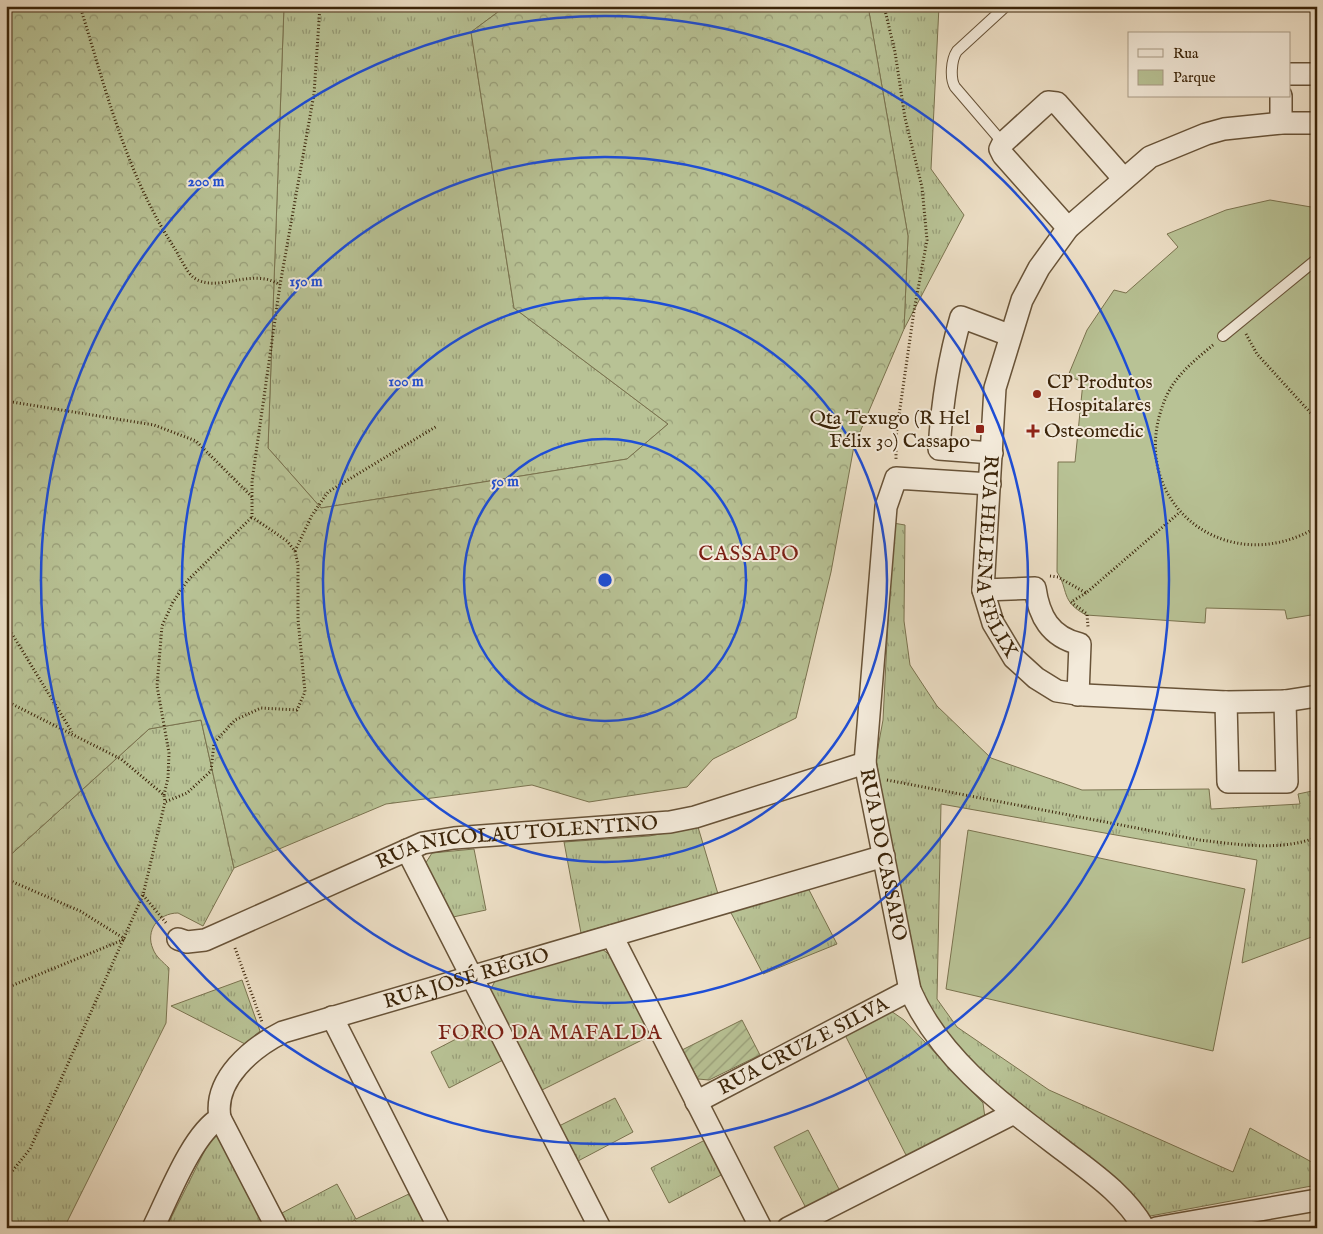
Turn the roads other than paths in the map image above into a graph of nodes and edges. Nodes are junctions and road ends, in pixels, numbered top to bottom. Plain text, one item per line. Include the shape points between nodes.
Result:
1 (1006, 6) edge
2 (1290, 74) edge
3 (1317, 74) edge
4 (1281, 98) edge
5 (1281, 123) junction
6 (1317, 123) edge
7 (1003, 143) junction
8 (1124, 178) junction
9 (1068, 228) junction
10 (1317, 259) edge
11 (1009, 335) junction
12 (1223, 336) road end
13 (992, 453) junction
14 (990, 484) junction
15 (984, 590) junction
16 (1078, 694) junction
17 (1317, 696) edge
18 (1226, 702) junction
19 (1285, 702) junction
20 (866, 769) junction
21 (407, 850) junction
22 (884, 856) junction
23 (612, 936) junction
24 (178, 939) road end
25 (472, 977) junction
26 (910, 990) junction
27 (332, 1017) junction
28 (696, 1102) junction
29 (1014, 1113) junction
30 (220, 1118) junction
31 (1317, 1200) edge
32 (1266, 1219) edge
33 (154, 1228) edge
34 (276, 1228) edge
35 (439, 1228) edge
36 (600, 1228) edge
37 (761, 1228) edge
38 (788, 1228) edge
39 (1144, 1228) edge
40 (1156, 1228) edge

1 - 7 lane via 960,47 954,55 953,74 953,85
2 - 3 street
4 - 5 street
5 - 6 street, RUA HELENA FÉLIX
5 - 8 street, RUA HELENA FÉLIX via 1224,128 1206,134 1150,157
7 - 8 street via 1048,102 1054,101
7 - 9 street via 1000,149 1003,155
8 - 9 street, RUA HELENA FÉLIX
9 - 11 street, RUA HELENA FÉLIX via 1038,268
10 - 12 lane
11 - 13 street, RUA HELENA FÉLIX via 995,388
11 - 13 street via 961,317 943,398 939,449
13 - 14 street, RUA HELENA FÉLIX
14 - 15 street, RUA HELENA FÉLIX
14 - 20 street, RUA DO CASSAPO via 896,478 886,507
15 - 16 street, RUA HELENA FÉLIX via 993,623 1014,658 1036,678 1057,690
15 - 16 street via 1035,588 1044,621 1067,641 1080,644
16 - 18 street, RUA HELENA FÉLIX
17 - 19 street, RUA HELENA FÉLIX
18 - 19 street, RUA HELENA FÉLIX
18 - 19 street via 1228,782 1287,782
20 - 21 street, RUA NICOLAU TOLENTINO via 670,822 454,838 423,843
20 - 22 street, RUA DO CASSAPO
21 - 24 street, RUA NICOLAU TOLENTINO via 229,930 197,942
21 - 25 street
22 - 23 street, RUA JOSÉ RÉGIO
22 - 26 street, RUA DO CASSAPO
23 - 25 street, RUA JOSÉ RÉGIO
23 - 28 street
25 - 27 street, RUA JOSÉ RÉGIO
25 - 36 street
26 - 28 street, RUA CRUZ E SILVA
26 - 29 street, RUA DO CASSAPO via 921,1014 951,1054
27 - 30 street, RUA JOSÉ RÉGIO via 283,1032 241,1063 229,1078 219,1101
27 - 35 street
28 - 37 street
29 - 38 street
29 - 39 street, RUA DO CASSAPO via 1122,1198
30 - 33 street via 210,1123 197,1140
30 - 34 street
31 - 32 street
32 - 40 street

